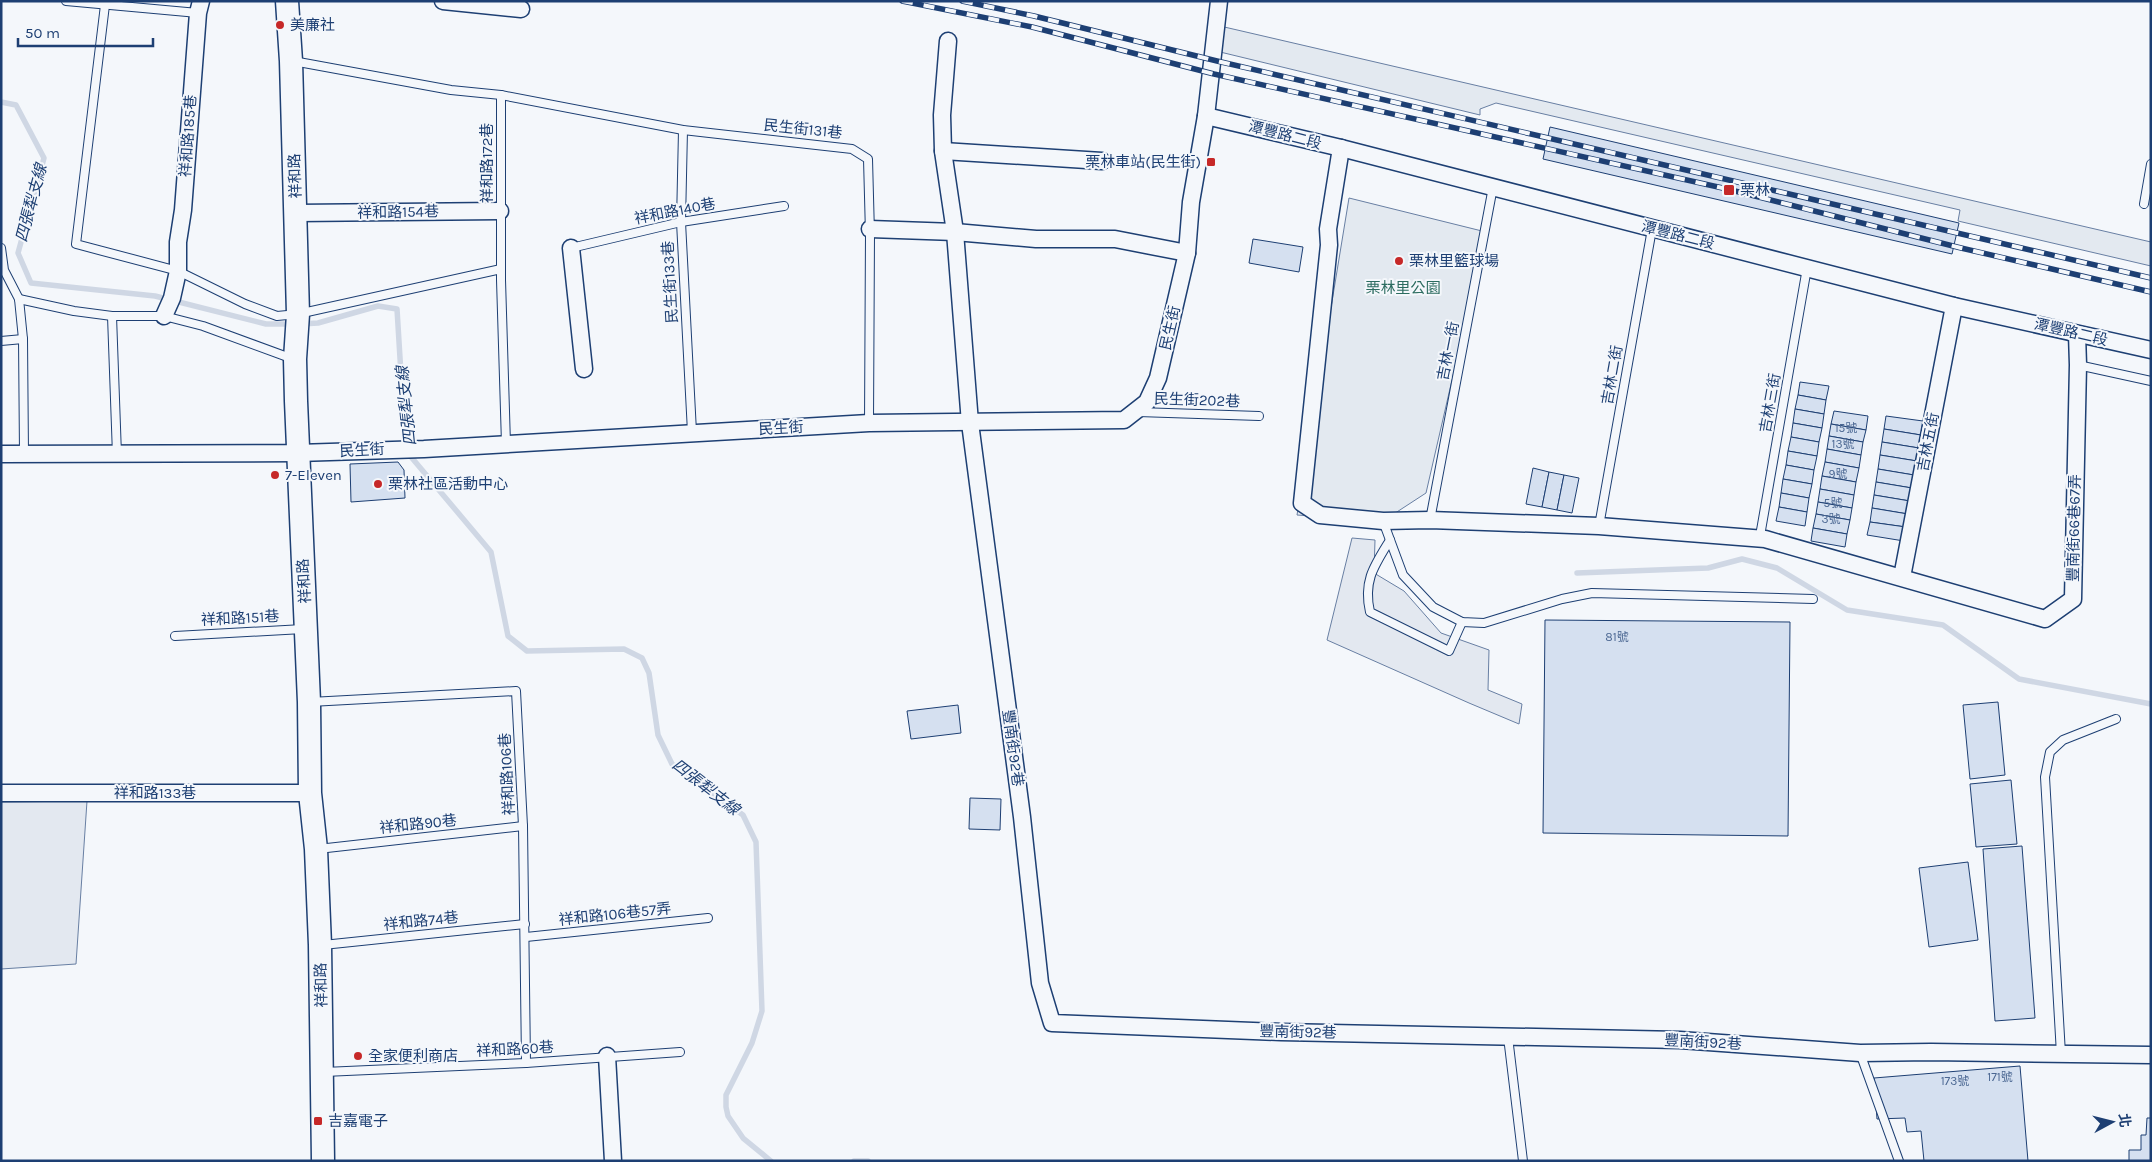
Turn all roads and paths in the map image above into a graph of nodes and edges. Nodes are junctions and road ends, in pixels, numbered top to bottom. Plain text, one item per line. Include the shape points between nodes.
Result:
1 (66, 1) edge
2 (287, 1) edge
3 (443, 1) edge
4 (1218, 1) edge
5 (104, 5) junction
6 (200, 7) edge
7 (521, 9) dead end
8 (948, 41) dead end
9 (291, 61) junction
10 (501, 95) junction
11 (1206, 116) junction
12 (683, 130) junction
13 (1340, 148) junction
14 (943, 151) junction
15 (1102, 161) dead end
16 (2151, 164) edge
17 (1493, 187) junction
18 (2144, 204) dead end
19 (784, 206) dead end
20 (500, 211) junction
21 (296, 213) junction
22 (681, 222) junction
23 (870, 229) junction
24 (1652, 229) junction
25 (955, 232) junction
26 (1, 248) edge
27 (571, 248) joint
28 (1187, 253) junction
29 (1807, 268) junction
30 (501, 269) junction
31 (3, 270) edge
32 (178, 271) junction
33 (19, 299) junction
34 (1954, 306) junction
35 (298, 314) junction
36 (112, 316) junction
37 (164, 316) junction
38 (2077, 334) junction
39 (23, 339) junction
40 (1, 341) edge
41 (2151, 350) edge
42 (295, 359) junction
43 (2078, 365) junction
44 (584, 369) dead end
45 (2151, 381) edge
46 (1134, 412) junction
47 (1259, 416) dead end
48 (869, 423) junction
49 (970, 423) junction
50 (692, 432) junction
51 (506, 444) junction
52 (298, 453) junction
53 (1, 454) edge
54 (24, 454) junction
55 (116, 455) junction
56 (1430, 520) junction
57 (1383, 521) junction
58 (1598, 526) junction
59 (1765, 539) junction
60 (1390, 540) junction
61 (1902, 577) junction
62 (1813, 599) dead end
63 (1462, 622) junction
64 (306, 629) junction
65 (175, 636) dead end
66 (309, 702) junction
67 (2116, 719) dead end
68 (1, 793) edge
69 (310, 793) junction
70 (523, 826) junction
71 (316, 849) junction
72 (708, 918) dead end
73 (525, 924) junction
74 (526, 937) junction
75 (320, 945) junction
76 (1508, 1037) junction
77 (680, 1052) dead end
78 (1860, 1053) junction
79 (607, 1056) junction
80 (2061, 1056) junction
81 (2151, 1056) edge
82 (526, 1062) junction
83 (322, 1072) junction
84 (323, 1161) edge
85 (613, 1161) edge
86 (1523, 1161) edge
87 (1899, 1161) edge

1 - 5 lane
2 - 9 street, 祥和路
3 - 7 street
4 - 11 street, 民生街
5 - 6 lane
5 - 32 lane via 76,244
6 - 32 street, 祥和路185巷
8 - 14 street via 942,116
9 - 10 lane via 451,90
9 - 21 street, 祥和路
10 - 12 lane, 民生街131巷
10 - 20 lane, 祥和路172巷
11 - 13 street, 潭豐路二段
11 - 28 street, 民生街 via 1191,202
12 - 22 lane, 民生街133巷
12 - 23 lane, 民生街131巷 via 852,149 868,159
13 - 17 street, 潭豐路二段
13 - 57 street via 1328,229 1329,245 1302,503 1320,515
14 - 15 street
14 - 25 street
16 - 18 lane
17 - 24 street, 潭豐路二段
17 - 56 lane, 吉林一街
19 - 22 lane, 祥和路140巷
20 - 21 street, 祥和路154巷
20 - 30 lane, 祥和路172巷
21 - 35 street, 祥和路
22 - 27 lane, 祥和路140巷
22 - 50 lane, 民生街133巷
23 - 25 street
23 - 48 lane, 民生街131巷
24 - 29 street, 潭豐路二段
24 - 58 lane, 吉林二街
25 - 28 street via 1036,239 1115,239
25 - 49 street
26 - 31 lane
27 - 44 street
28 - 46 street, 民生街 via 1158,378 1148,402
29 - 34 street, 潭豐路二段
29 - 59 lane, 吉林三街 via 1760,536
30 - 35 lane
30 - 51 lane, 祥和路172巷
31 - 33 lane
32 - 35 lane via 277,316
32 - 37 street, 祥和路185巷
33 - 36 lane
33 - 39 lane
34 - 38 street, 潭豐路二段
34 - 61 street, 吉林五街
35 - 42 street, 祥和路
36 - 37 lane
36 - 55 lane
37 - 42 lane via 204,326
38 - 41 street, 潭豐路二段
38 - 43 street, 豐南街66巷67弄
39 - 40 lane
39 - 54 lane
42 - 52 street, 祥和路
43 - 45 lane
43 - 61 street, 豐南街66巷67弄 via 2073,599 2045,620
46 - 47 lane, 民生街202巷
46 - 49 street, 民生街 via 1124,420
48 - 49 street, 民生街
48 - 50 street, 民生街
49 - 76 street, 豐南街92巷 via 1022,817 1040,982 1052,1023
50 - 51 street, 民生街
51 - 52 street, 民生街
52 - 55 street, 民生街
52 - 64 street, 祥和路
53 - 54 street, 民生街
54 - 55 street, 民生街
56 - 57 street
56 - 58 street
57 - 60 lane
58 - 59 street
59 - 61 street
60 - 63 lane via 1403,575 1433,607
60 - 63 lane via 1374,566 1366,594 1370,612 1449,651
62 - 63 lane via 1592,593 1484,623
64 - 65 lane, 祥和路151巷
64 - 66 street, 祥和路
66 - 69 street, 祥和路
66 - 70 lane, 祥和路106巷 via 516,691
67 - 80 lane via 2063,740 2050,752 2045,777
68 - 69 street, 祥和路133巷
69 - 71 street, 祥和路
70 - 71 lane, 祥和路90巷
70 - 73 lane, 祥和路106巷
71 - 75 street, 祥和路
72 - 74 lane, 祥和路106巷57弄
73 - 74 lane, 祥和路106巷
73 - 75 lane, 祥和路74巷
74 - 82 lane, 祥和路106巷
75 - 83 street, 祥和路
76 - 78 street, 豐南街92巷 via 1680,1040
76 - 86 lane
77 - 79 lane, 祥和路60巷
78 - 80 street, 豐南街92巷
78 - 87 lane
79 - 82 lane, 祥和路60巷
79 - 85 street
80 - 81 street, 豐南街92巷
82 - 83 lane, 祥和路60巷
83 - 84 street, 祥和路

